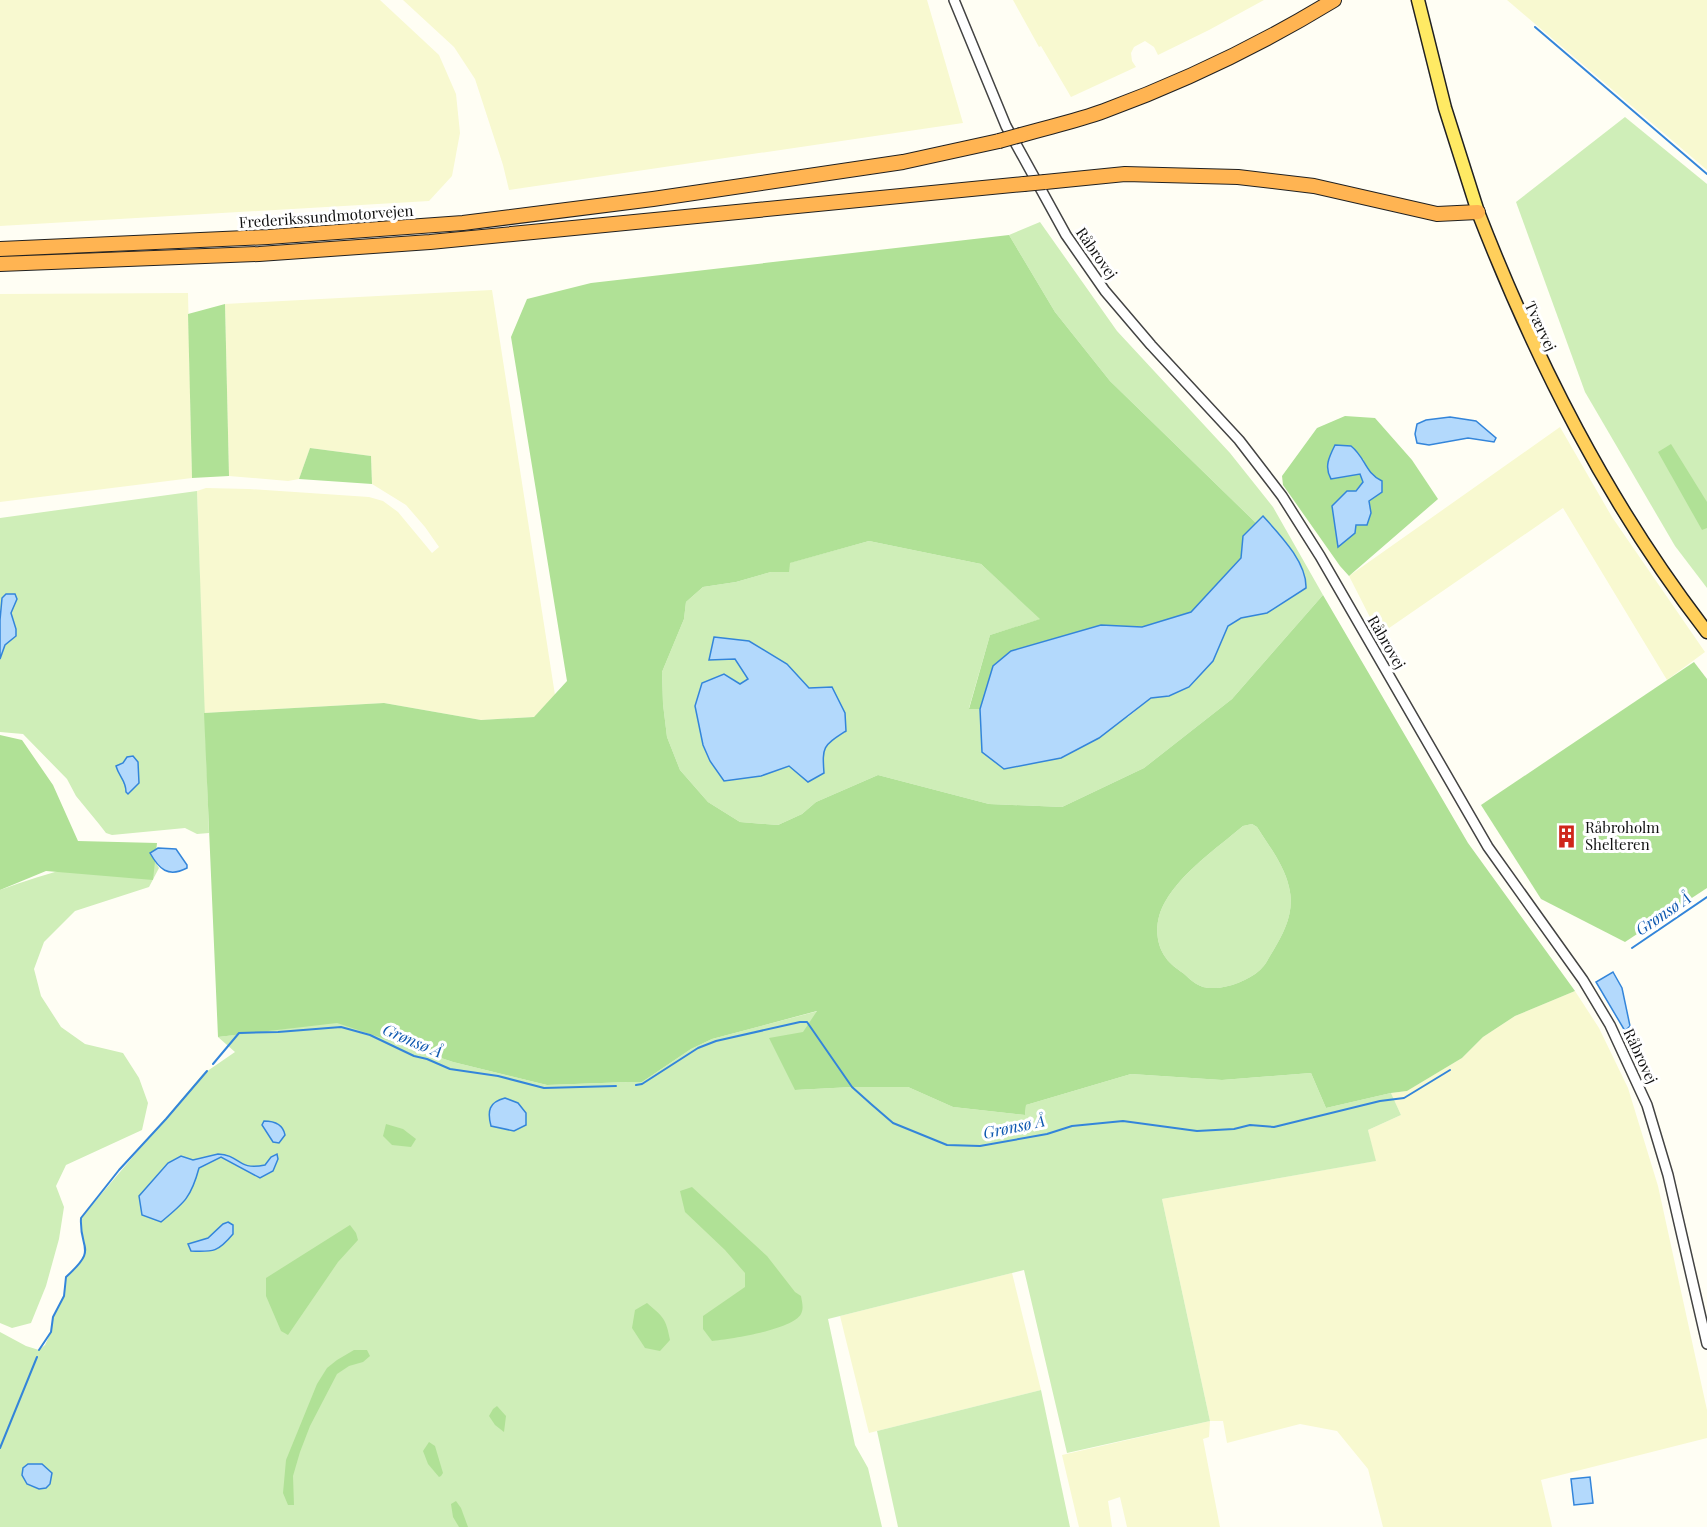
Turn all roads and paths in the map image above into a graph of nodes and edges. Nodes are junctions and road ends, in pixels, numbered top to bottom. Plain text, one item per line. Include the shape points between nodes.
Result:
1 (954, 0) edge
2 (1334, 0) edge
3 (1418, 0) edge
4 (1478, 212) junction
5 (0, 249) edge
6 (0, 264) edge
7 (1707, 632) edge
8 (1707, 1344) edge

1 - 8 street, Råbrovej via 1006,126 1066,235 1104,291 1239,440 1282,496 1488,847 1583,980 1610,1025 1644,1097 1662,1155
2 - 5 highway, Frederikssundmotorvejen, bridge via 1184,78 1102,112 999,141 903,162 463,223 268,237
3 - 4 main road, Tværvej via 1445,108
4 - 6 highway, bridge via 1437,214 1314,186 1238,177 1125,174 430,242 259,254
4 - 7 highway, Tværvej via 1517,310 1581,438 1647,547

